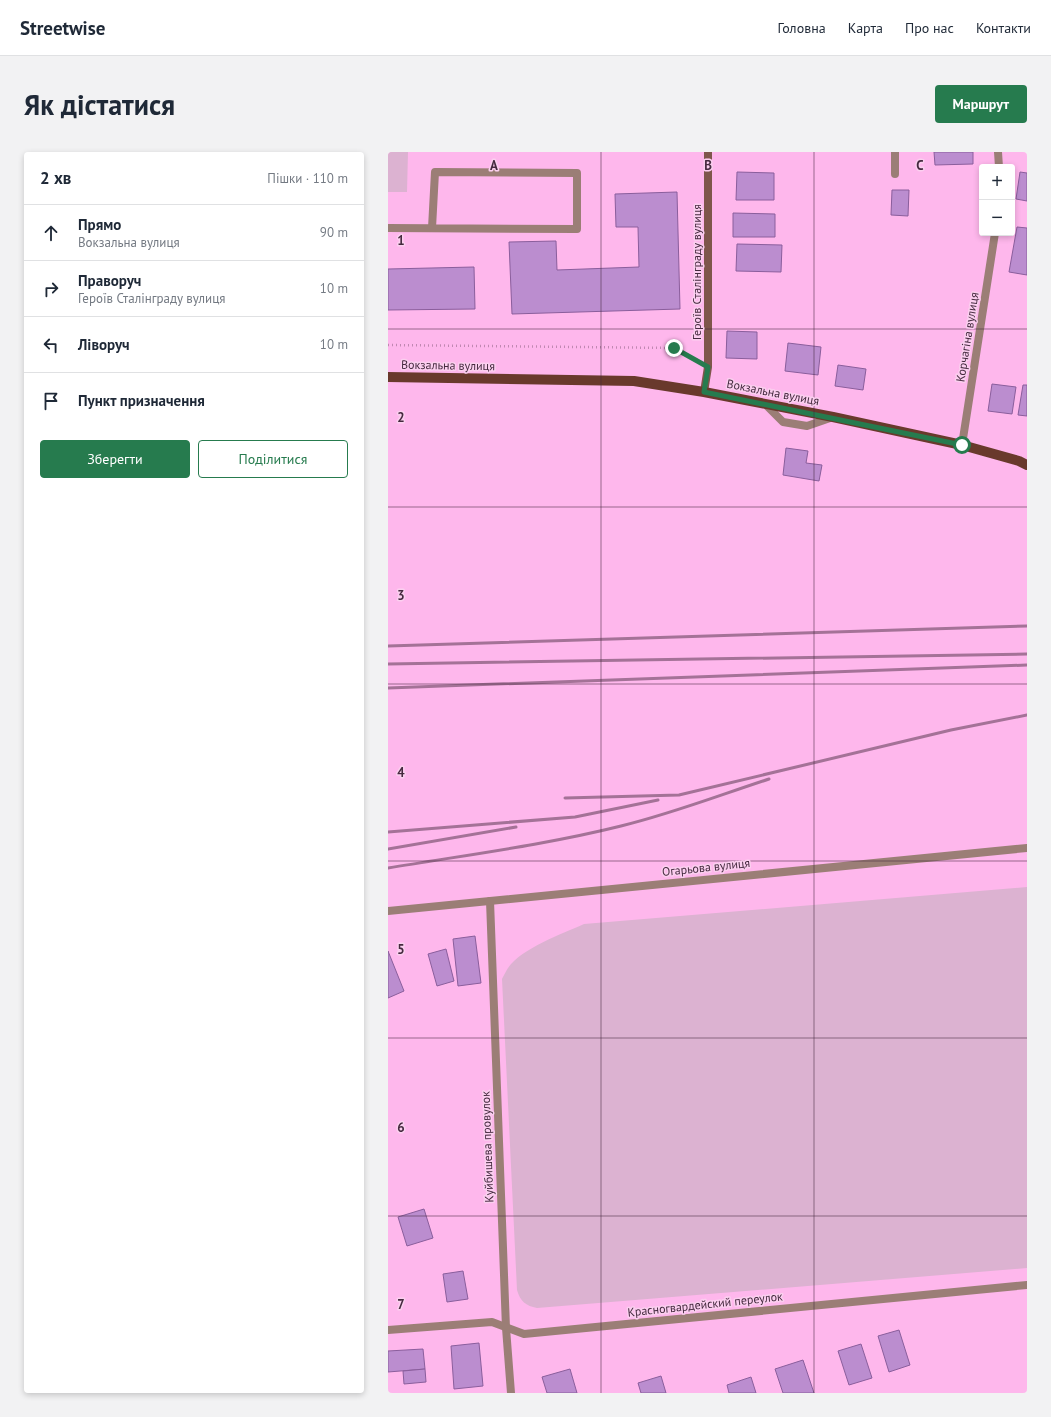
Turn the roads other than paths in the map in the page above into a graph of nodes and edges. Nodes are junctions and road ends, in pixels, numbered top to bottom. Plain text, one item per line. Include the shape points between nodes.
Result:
1 (708, 152) edge
2 (895, 152) edge
3 (998, 152) edge
4 (998, 164) edge
5 (896, 174) dead end
6 (388, 228) edge
7 (432, 228) junction
8 (995, 236) edge
9 (388, 377) edge
10 (704, 392) junction
11 (765, 404) junction
12 (833, 417) junction
13 (962, 445) junction
14 (1027, 465) edge
15 (1027, 848) edge
16 (490, 900) junction
17 (388, 911) edge
18 (1027, 1285) edge
19 (506, 1328) junction
20 (388, 1330) edge
21 (511, 1393) edge

1 - 10 street, Героїв Сталінграду вулиця via 708,367
2 - 5 street
3 - 4 street
6 - 7 street
7 - 7 street via 577,229 578,173 435,172
8 - 13 street, Корчагіна вулиця
9 - 10 main road, Вокзальна вулиця via 634,381
10 - 11 main road, Вокзальна вулиця
11 - 12 main road, Вокзальна вулиця
11 - 12 street via 783,422 807,426
12 - 13 main road, Вокзальна вулиця
13 - 14 main road, Вокзальна вулиця
15 - 16 street, Огарьова вулиця
16 - 17 street, Огарьова вулиця
16 - 19 street, Куйбишева провулок
18 - 19 street, Красногвардейский переулок via 524,1334
19 - 20 street, Красногвардейский переулок via 492,1322
19 - 21 street, Куйбишева провулок

